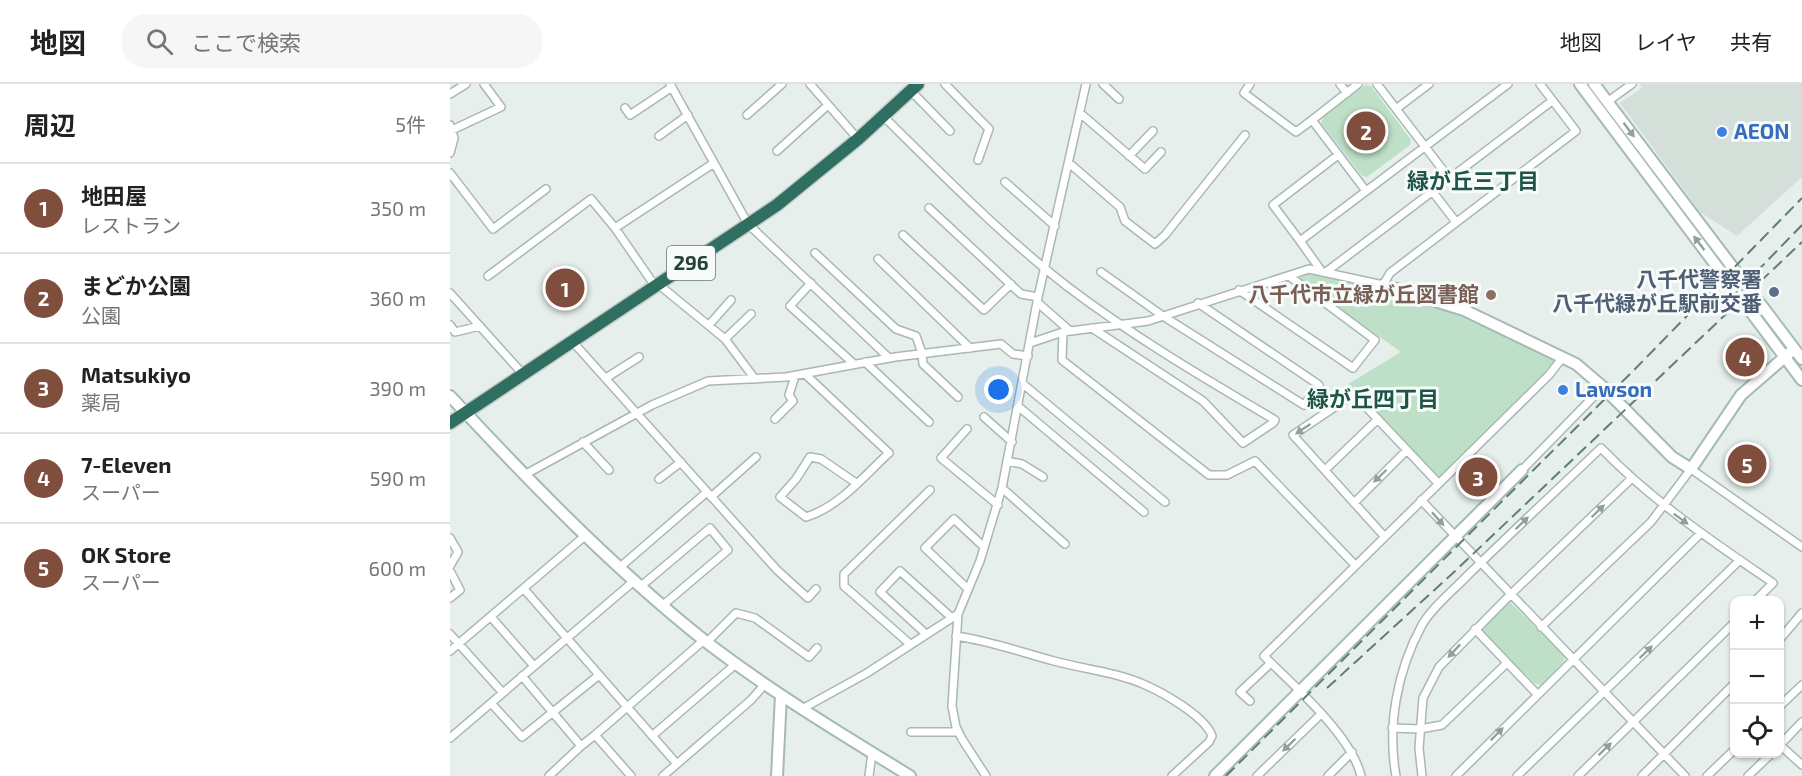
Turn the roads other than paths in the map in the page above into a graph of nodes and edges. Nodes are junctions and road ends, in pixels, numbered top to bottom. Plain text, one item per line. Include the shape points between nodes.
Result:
1 (466, 84) edge
2 (483, 84) edge
3 (782, 84) edge
4 (810, 84) edge
5 (945, 84) edge
6 (1086, 84) edge
7 (1103, 84) edge
8 (1250, 84) edge
9 (1340, 84) edge
10 (1358, 84) edge
11 (1377, 84) edge
12 (1429, 84) edge
13 (1508, 84) edge
14 (1540, 84) edge
15 (1580, 84) edge
16 (1594, 84) edge
17 (1632, 84) edge
18 (671, 86) edge
19 (915, 87) edge
20 (1347, 93) junction
21 (450, 94) edge
22 (1119, 99) dead end
23 (1552, 101) junction
24 (1607, 102) junction
25 (828, 105) junction
26 (625, 108) dead end
27 (1396, 109) junction
28 (1080, 113) junction
29 (688, 115) junction
30 (747, 115) dead end
31 (884, 117) junction
32 (1312, 120) junction
33 (451, 128) edge
34 (950, 131) dead end
35 (1153, 131) dead end
36 (1245, 135) dead end
37 (659, 136) dead end
38 (858, 140) junction
39 (1425, 147) junction
40 (777, 150) dead end
41 (1161, 152) dead end
42 (450, 153) edge
43 (1338, 155) junction
44 (1129, 156) junction
45 (978, 160) dead end
46 (714, 163) junction
47 (1069, 163) junction
48 (450, 173) edge
49 (1449, 178) junction
50 (1005, 182) dead end
51 (546, 189) dead end
52 (1366, 191) junction
53 (1432, 191) junction
54 (929, 208) dead end
55 (1456, 222) junction
56 (748, 225) junction
57 (1054, 226) junction
58 (615, 228) junction
59 (903, 235) dead end
60 (1300, 241) junction
61 (815, 253) dead end
62 (878, 259) dead end
63 (1045, 268) junction
64 (1323, 271) junction
65 (1101, 272) dead end
66 (488, 276) dead end
67 (1289, 276) junction
68 (811, 284) junction
69 (1011, 284) junction
70 (656, 285) junction
71 (1383, 285) junction
72 (1239, 290) junction
73 (450, 292) edge
74 (1037, 299) junction
75 (731, 300) dead end
76 (1198, 303) junction
77 (751, 314) dead end
78 (1163, 316) junction
79 (1119, 324) junction
80 (450, 325) edge
81 (709, 325) junction
82 (480, 326) junction
83 (1092, 328) junction
84 (1067, 331) junction
85 (725, 339) junction
86 (572, 341) junction
87 (1030, 343) junction
88 (970, 348) junction
89 (1794, 349) junction
90 (922, 353) junction
91 (1028, 356) junction
92 (639, 357) dead end
93 (1563, 357) junction
94 (1784, 357) junction
95 (889, 358) junction
96 (1802, 359) edge
97 (865, 362) junction
98 (854, 364) junction
99 (522, 373) junction
100 (805, 374) junction
101 (795, 375) junction
102 (606, 378) junction
103 (755, 379) junction
104 (1802, 380) edge
105 (1023, 384) junction
106 (1603, 387) junction
107 (450, 396) edge
108 (958, 397) dead end
109 (1019, 407) junction
110 (638, 412) junction
111 (466, 413) junction
112 (984, 417) dead end
113 (775, 419) dead end
114 (1378, 419) junction
115 (929, 422) dead end
116 (450, 423) edge
117 (967, 429) dead end
118 (583, 442) junction
119 (1012, 442) junction
120 (1407, 450) junction
121 (756, 457) dead end
122 (1007, 461) junction
123 (681, 462) junction
124 (1691, 469) junction
125 (609, 470) dead end
126 (1325, 470) junction
127 (1522, 470) joint
128 (526, 474) junction
129 (1043, 477) dead end
130 (659, 479) dead end
131 (1631, 479) junction
132 (856, 483) junction
133 (1438, 483) junction
134 (1002, 488) junction
135 (930, 490) dead end
136 (709, 495) junction
137 (1421, 500) junction
138 (1165, 502) dead end
139 (1354, 502) junction
140 (998, 505) junction
141 (1663, 506) junction
142 (1144, 512) dead end
143 (1701, 533) junction
144 (586, 536) junction
145 (1384, 536) junction
146 (1455, 537) junction
147 (450, 538) edge
148 (1065, 544) dead end
149 (984, 547) junction
150 (1802, 547) edge
151 (1740, 560) junction
152 (1480, 564) junction
153 (1355, 565) junction
154 (450, 566) edge
155 (619, 568) junction
156 (450, 571) edge
157 (637, 584) junction
158 (524, 589) junction
159 (816, 589) dead end
160 (968, 589) junction
161 (1510, 595) junction
162 (1760, 596) edge
163 (450, 598) edge
164 (662, 606) junction
165 (1802, 613) edge
166 (955, 616) junction
167 (491, 617) junction
168 (1541, 627) junction
169 (1730, 627) edge
170 (1475, 629) junction
171 (1784, 633) edge
172 (450, 634) edge
173 (926, 634) junction
174 (956, 636) junction
175 (567, 638) junction
176 (706, 641) junction
177 (910, 644) junction
178 (458, 645) junction
179 (817, 648) dead end
180 (450, 651) edge
181 (1573, 660) junction
182 (737, 663) junction
183 (1270, 663) junction
184 (1507, 663) junction
185 (534, 666) junction
186 (599, 675) junction
187 (522, 676) junction
188 (765, 684) junction
189 (1802, 685) edge
190 (1730, 688) edge
191 (1604, 692) junction
192 (502, 693) junction
193 (1301, 693) junction
194 (1536, 694) junction
195 (781, 695) junction
196 (1250, 701) dead end
197 (491, 703) junction
198 (1781, 704) edge
199 (627, 707) junction
200 (802, 709) junction
201 (553, 712) junction
202 (1320, 715) junction
203 (1802, 722) edge
204 (1633, 723) junction
205 (1392, 728) junction
206 (1420, 729) junction
207 (911, 732) dead end
208 (958, 732) junction
209 (595, 735) junction
210 (652, 736) junction
211 (450, 738) edge
212 (1784, 741) edge
213 (582, 746) junction
214 (1784, 749) edge
215 (1352, 752) junction
216 (872, 753) junction
217 (1730, 754) edge
218 (1664, 755) junction
219 (1766, 758) edge
220 (677, 764) junction
221 (1802, 765) edge
222 (627, 774) edge
223 (549, 776) edge
224 (663, 776) edge
225 (777, 776) edge
226 (868, 776) edge
227 (910, 776) edge
228 (986, 776) edge
229 (1172, 776) edge
230 (1215, 776) edge
231 (1257, 776) edge
232 (1328, 776) edge
233 (1361, 776) edge
234 (1396, 776) edge
235 (1422, 776) edge
236 (1456, 776) edge
237 (1517, 776) edge
238 (1578, 776) edge
239 (1642, 776) edge
240 (1684, 776) edge
241 (1707, 776) edge
242 (1748, 776) edge

1 - 21 street
2 - 33 street via 501,108
3 - 30 street
4 - 25 street
5 - 45 street via 989,129
6 - 28 street
7 - 22 street
8 - 32 street via 1244,93 1296,132
9 - 20 street
10 - 20 street
11 - 27 street
12 - 27 street
13 - 39 street
14 - 23 street
94 -> 15 street
16 - 24 street
17 - 24 street
18 - 26 street via 630,115
18 - 29 street
19 - 31 highway, 296
19 - 34 street
20 - 32 street
23 - 49 street
23 - 55 street via 1576,130
24 -> 89 street
25 - 38 street
25 - 40 street
27 - 39 street
28 - 44 street
28 - 47 street
29 - 37 street
29 - 46 street
31 - 38 highway, 296
31 - 63 street via 975,207
32 - 43 street
33 - 42 street via 454,138
35 - 44 street
36 - 47 street via 1155,244 1125,221 1120,207
38 - 56 highway, 296
39 - 49 street
39 - 52 street
41 - 44 street via 1144,169
43 - 52 street
43 - 60 street via 1273,205
46 - 56 street
46 - 58 street
47 - 57 street
48 - 51 street via 493,229
49 - 53 street
50 - 57 street
52 - 60 street
53 - 55 street
53 - 64 street
54 - 69 street
55 - 71 street via 1390,273
56 - 68 street
56 - 70 highway, 296
57 - 63 street
58 - 66 street via 591,199
58 - 70 street
59 - 69 street via 984,310
60 - 64 street
61 - 90 street via 896,330 916,336
62 - 88 street
63 - 74 street
63 - 79 street
64 - 67 street via 1309,268
64 - 71 street
65 - 78 street
67 - 72 street
67 - 72 street via 1375,340 1353,368
68 - 95 street
68 - 98 street via 790,306
69 - 74 street via 1021,294
70 - 81 street
70 - 86 highway, 296
71 - 93 street via 1464,310
72 - 76 street
73 - 82 street
74 - 84 street
74 - 87 street
75 - 81 street
76 - 78 street
76 - 78 street via 1319,385 1304,405
77 - 85 street
78 - 79 street
79 - 83 street
79 - 83 street via 1275,420 1243,443 1203,401
80 - 82 street via 455,332
81 - 85 street
82 - 99 street
83 - 84 street
84 - 87 street
84 - 153 street via 1062,360 1209,475 1227,476 1255,461
85 - 103 street
86 - 99 highway, 296
86 - 102 street
87 - 91 street
88 - 90 street
88 - 91 street via 1001,344 1013,354
89 - 94 street
89 - 96 street
90 - 95 street
90 - 108 street via 923,364
91 - 105 street
92 - 102 street
93 - 106 street
93 - 133 street
94 - 104 street
94 - 124 street via 1741,395
95 - 97 street
97 - 98 street
97 - 115 street
98 - 100 street
99 - 111 highway, 296
100 - 101 street
100 - 132 street via 890,453
101 - 103 street
101 - 113 street via 789,395 793,401
102 - 110 street
103 - 110 street via 708,381
105 - 109 street
105 - 138 street
106 - 124 street via 1672,457
106 - 127 street
107 - 111 street
109 - 119 street
109 - 142 street
110 - 118 street
110 - 123 street
111 - 116 highway, 296
111 - 128 street
112 - 119 street
114 - 120 street
114 - 126 street
114 -> 126 street via 1354,394 1293,435
117 - 140 street via 941,458
118 - 125 street
118 - 128 street
119 - 122 street
120 - 133 street
120 -> 139 street
121 - 136 street
122 - 129 street via 1022,464
122 - 134 street
123 - 130 street
123 - 136 street
124 - 141 street
124 - 150 street
126 - 139 street
127 - 146 street
128 - 144 street
131 - 141 street
152 -> 131 street via 1601,448
161 -> 131 street
132 - 132 street via 822,512 806,517 780,497 810,457 821,459
133 - 137 street
134 - 140 street
134 - 148 street
135 - 177 street via 844,574 844,586
136 - 155 street
136 - 159 street via 808,598
137 - 145 street
137 -> 146 street
139 - 145 street
140 - 149 street
141 -> 143 street
141 - 168 street
143 - 151 street
143 - 181 street
144 - 155 street
144 - 158 street
145 - 153 street
146 - 152 street
146 - 193 street
147 - 154 street via 458,552
149 - 160 street
149 - 160 street via 954,519 926,548
151 - 162 street via 1773,583
191 -> 151 street
152 - 161 street
152 - 205 street via 1422,624 1401,680
153 - 183 street via 1264,656
155 - 157 street
156 - 163 street via 460,590
157 - 164 street
157 - 164 street via 710,528 728,550
157 - 175 street
158 - 167 street
158 - 175 street
160 - 166 street
161 - 168 street
161 - 170 street
164 - 176 street
165 - 171 street
166 - 173 street
166 - 173 street via 900,571 880,592
166 - 174 street
167 - 178 street
167 - 185 street
168 - 181 street
169 - 204 street
170 - 184 street
170 -> 206 street via 1439,667 1423,698
172 - 178 street
173 - 177 street
174 - 208 street via 952,703
174 - 229 street via 989,641 1142,683 1193,713 1212,736
175 - 185 street
175 - 186 street
176 - 179 street via 736,613 755,618 809,657
176 - 182 street
176 - 199 street
177 - 200 street
178 - 180 street
178 - 192 street
181 - 191 street
181 - 194 street
182 - 188 street
182 - 210 street
183 - 193 street
183 - 196 street via 1240,692
184 - 194 street
184 - 206 street via 1442,725
185 - 187 street
186 - 199 street
186 - 201 street
187 - 192 street
187 - 201 street
188 - 195 street
188 - 220 street
189 - 198 street
190 - 218 street
191 - 204 street
191 - 237 street
192 - 197 street
193 - 202 street
193 - 230 street
236 -> 194 street
195 - 200 street
195 - 225 street
197 - 201 street via 522,737
197 - 211 street
199 - 209 street
199 - 210 street
200 - 216 street
201 - 213 street
202 - 215 street
202 -> 231 street
203 - 212 street
204 - 218 street
238 -> 204 street
205 - 206 street
205 - 234 street
206 - 235 street
207 - 208 street
208 - 228 street
209 - 213 street
209 - 222 street
210 - 220 street
213 - 223 street
214 - 221 street
215 - 232 street
215 - 233 street
216 - 226 street
216 - 227 street
217 - 241 street
218 - 239 street
218 - 240 street
219 - 242 street
220 - 224 street

